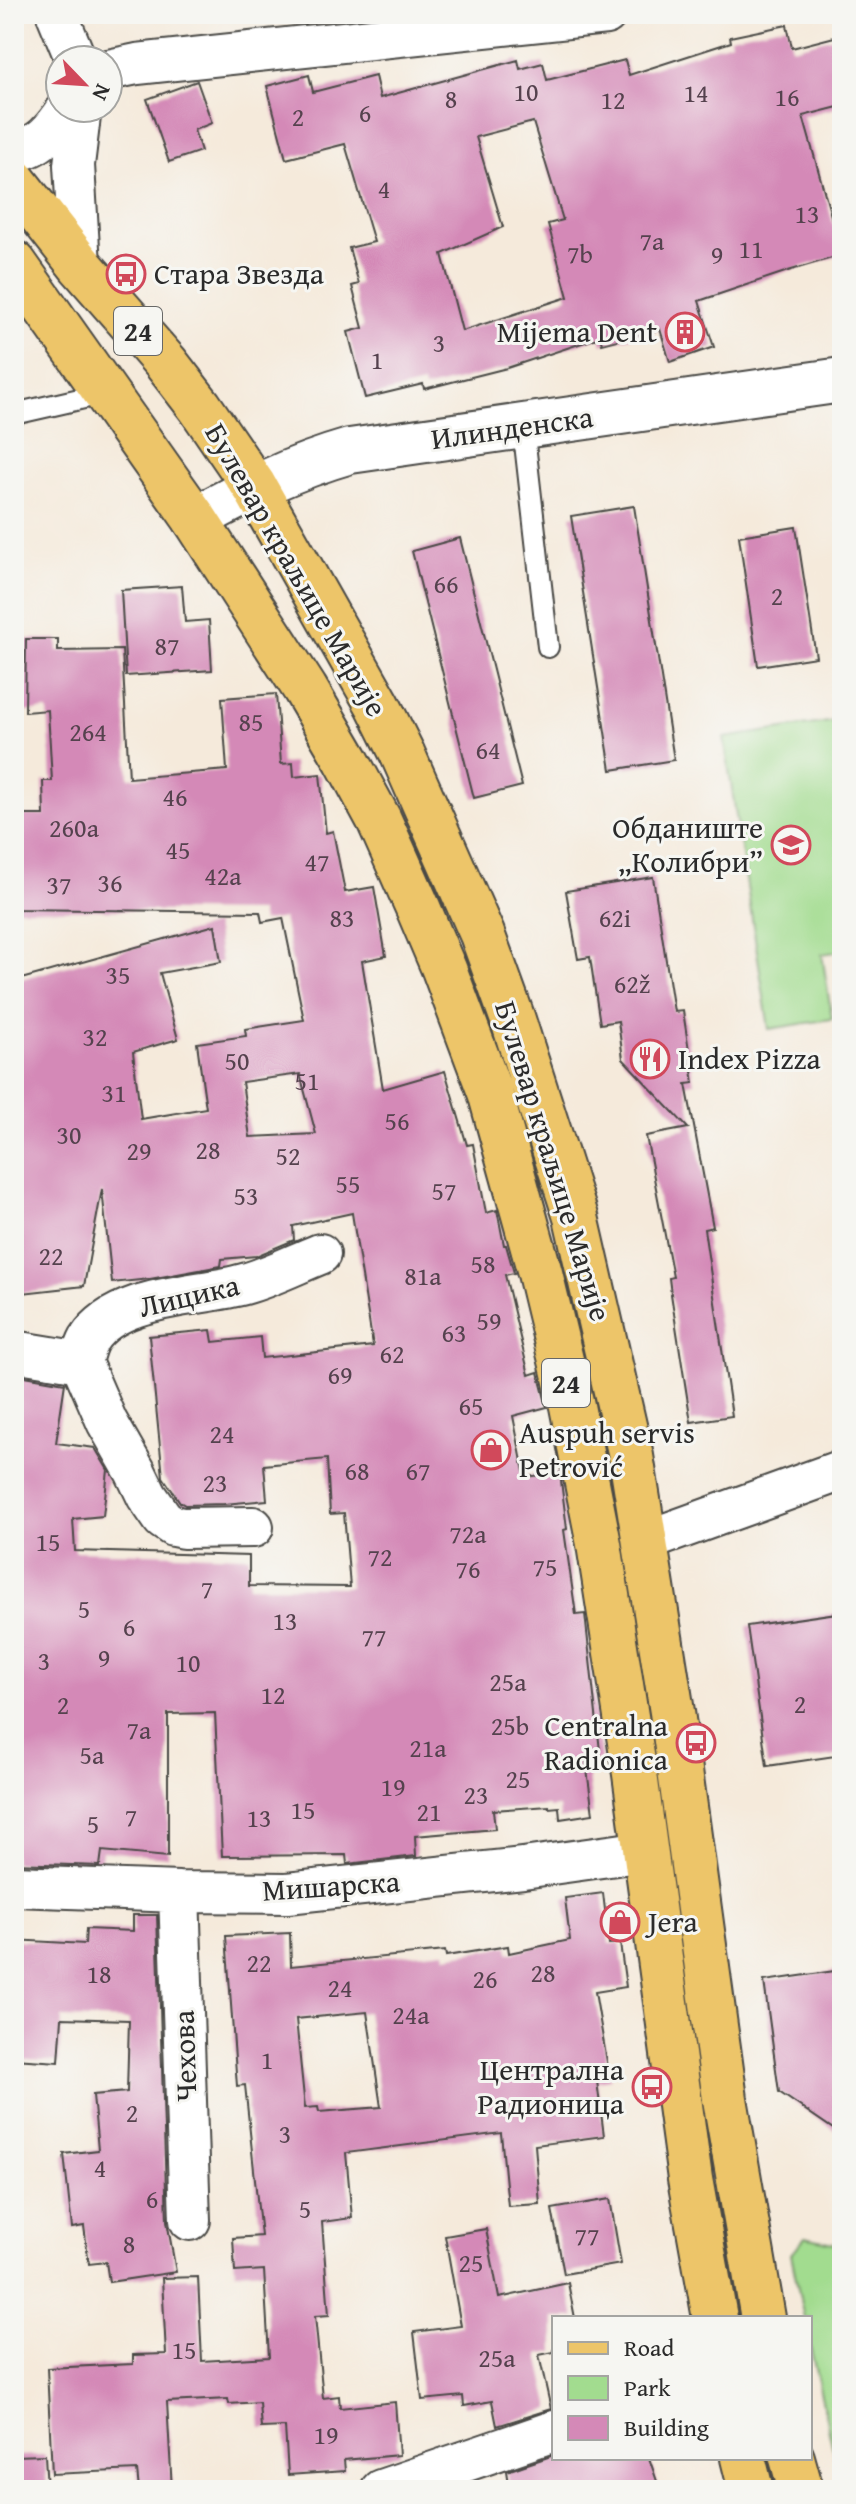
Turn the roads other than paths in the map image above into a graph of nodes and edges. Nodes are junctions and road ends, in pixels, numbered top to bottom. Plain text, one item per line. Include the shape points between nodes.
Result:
1 (57, 14) edge
2 (606, 14) edge
3 (69, 44) edge
4 (124, 67) edge
5 (57, 124) edge
6 (79, 124) edge
7 (14, 151) edge
8 (14, 181) edge
9 (14, 263) edge
10 (80, 265) junction
11 (842, 380) edge
12 (106, 393) junction
13 (14, 414) edge
14 (523, 426) junction
15 (254, 486) junction
16 (195, 519) junction
17 (548, 647) dead end
18 (320, 1254) dead end
19 (14, 1351) edge
20 (81, 1362) junction
21 (842, 1470) edge
22 (253, 1527) dead end
23 (646, 1541) junction
24 (645, 1851) junction
25 (14, 1886) edge
26 (179, 1892) junction
27 (190, 2220) dead end
28 (715, 2316) edge
29 (763, 2316) edge
30 (552, 2432) edge
31 (744, 2460) edge
32 (793, 2460) edge
33 (381, 2490) edge
34 (751, 2490) edge
35 (801, 2490) edge

1 - 3 street
2 - 4 street
5 - 7 street via 41,140
6 - 10 street via 74,165
8 - 10 main road, Булевар краљице Марије / 24
9 - 12 main road, Булевар краљице Марије / 24
10 - 15 main road, Булевар краљице Марије / 24 via 166,363
11 - 14 street, Илинденска
12 - 13 lane
12 - 16 main road, Булевар краљице Марије / 24
14 - 15 street, Илинденска via 350,451
14 - 17 lane
15 - 16 street, Илинденска
15 - 23 main road, Булевар краљице Марије / 24 via 378,705 482,934 576,1217
16 - 24 main road, Булевар краљице Марије / 24 via 305,689 379,820 490,1092 572,1406 610,1604
18 - 20 street, Лицика via 247,1284 114,1315 87,1341
19 - 20 street
20 - 22 street via 107,1422 163,1519 183,1528
21 - 23 street
23 - 29 main road, Булевар краљице Марије / 24 via 725,2099
24 - 26 street, Мишарска via 287,1893
24 - 28 main road, Булевар краљице Марије / 24 via 690,2179
25 - 26 street, Мишарска
26 - 27 street, Чехова
30 - 33 street
31 - 34 main road
32 - 35 main road

